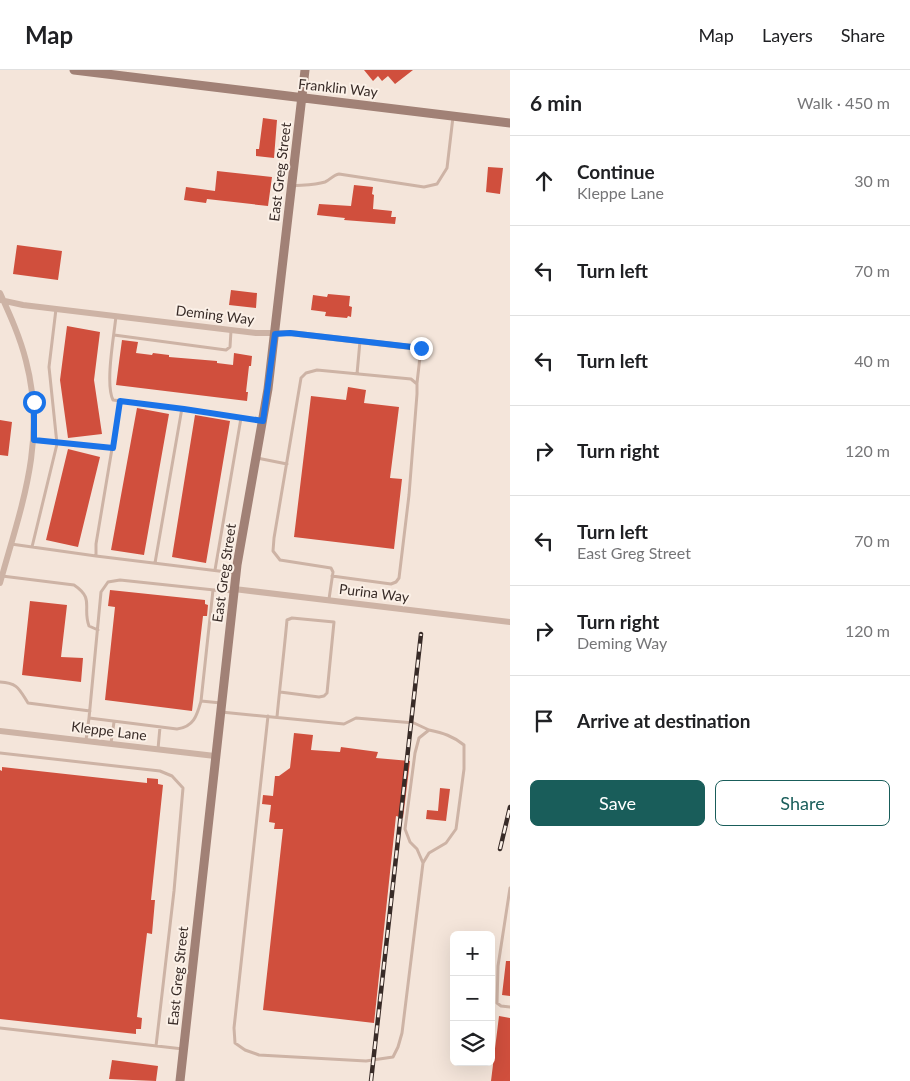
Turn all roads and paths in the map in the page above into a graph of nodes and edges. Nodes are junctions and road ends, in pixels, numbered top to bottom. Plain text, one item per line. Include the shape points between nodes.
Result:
1 (74, 70) edge
2 (306, 70) edge
3 (302, 99) junction
4 (453, 116) junction
5 (510, 123) edge
6 (292, 186) junction
7 (0, 293) edge
8 (2, 301) edge
9 (56, 309) junction
10 (116, 316) junction
11 (232, 330) junction
12 (275, 334) junction
13 (114, 335) junction
14 (360, 341) junction
15 (424, 349) joint
16 (357, 374) junction
17 (417, 384) junction
18 (120, 401) junction
19 (182, 408) junction
20 (241, 418) junction
21 (263, 421) junction
22 (34, 440) junction
23 (56, 444) junction
24 (113, 448) junction
25 (256, 458) junction
26 (287, 464) junction
27 (11, 544) junction
28 (32, 547) junction
29 (96, 556) junction
30 (155, 563) junction
31 (215, 570) junction
32 (236, 573) junction
33 (332, 576) junction
34 (1, 580) edge
35 (213, 590) junction
36 (234, 590) junction
37 (329, 600) junction
38 (510, 622) edge
39 (98, 630) junction
40 (0, 682) edge
41 (280, 692) junction
42 (201, 701) junction
43 (221, 708) junction
44 (90, 711) junction
45 (268, 716) junction
46 (277, 717) junction
47 (89, 718) junction
48 (114, 722) junction
49 (160, 727) junction
50 (429, 730) junction
51 (0, 731) edge
52 (86, 741) junction
53 (111, 744) junction
54 (158, 749) junction
55 (0, 753) edge
56 (215, 756) junction
57 (423, 863) junction
58 (510, 888) edge
59 (510, 1007) edge
60 (0, 1028) edge
61 (156, 1046) junction
62 (183, 1050) junction
63 (180, 1081) edge

1 - 3 main road, Franklin Way
2 - 3 main road, East Greg Street
3 - 4 main road, Franklin Way
3 - 6 main road, East Greg Street
4 - 5 main road, Franklin Way
4 - 6 lane via 447,168 438,184 424,187 339,174 326,181
6 - 12 main road, East Greg Street
7 - 8 street
8 - 9 street, Deming Way
8 - 22 street via 20,340 30,379
9 - 10 street, Deming Way
9 - 23 lane via 49,367
10 - 11 street, Deming Way
10 - 13 lane
11 - 12 street, Deming Way
11 - 13 lane via 230,347 226,350
12 - 14 street, Deming Way
12 - 21 main road, East Greg Street
13 - 18 lane via 110,395 113,400
14 - 15 street, Deming Way
14 - 16 lane
15 - 17 lane
16 - 17 lane via 411,379
16 - 26 lane via 317,370 302,376
17 - 33 lane via 399,578 391,584
18 - 19 lane
18 - 24 lane
19 - 20 lane
19 - 30 lane
20 - 21 lane
20 - 31 lane
21 - 25 main road, East Greg Street
22 - 23 lane
22 - 27 street
23 - 24 lane
23 - 28 lane
24 - 29 lane
25 - 26 lane
25 - 32 main road, East Greg Street
26 - 33 lane via 273,551 280,560 331,568
27 - 28 lane
27 - 34 street
28 - 29 lane
29 - 30 lane
30 - 31 lane
31 - 32 lane
32 - 36 main road, East Greg Street
33 - 37 lane
34 - 39 lane via 74,585 87,598 89,626
35 - 36 lane
35 - 39 lane via 120,580 108,582 101,592
35 - 42 lane
36 - 37 street, Purina Way
36 - 43 main road, East Greg Street
37 - 38 street, Purina Way
39 - 44 lane
40 - 44 lane via 19,688 28,703
41 - 41 lane via 287,620 334,622 327,693 319,697
41 - 46 lane
42 - 43 lane
42 - 49 lane via 197,717 191,724 178,729
43 - 45 lane
43 - 56 main road, East Greg Street
44 - 47 lane
45 - 46 lane
45 - 57 lane via 234,1028 235,1043 259,1055 366,1061 393,1057 402,1033
46 - 50 lane via 344,724 356,718 414,723
47 - 48 lane
47 - 52 lane
48 - 49 lane
48 - 53 lane
49 - 54 lane
50 - 57 lane via 419,738 415,753 405,828
50 - 57 lane via 446,733 464,745 464,769 456,829 446,843 429,853
51 - 52 street, Kleppe Lane
52 - 53 street, Kleppe Lane
53 - 54 street, Kleppe Lane
54 - 56 street, Kleppe Lane
55 - 61 lane via 160,771 172,776 183,788
56 - 62 main road, East Greg Street
58 - 59 lane via 498,966 497,1003
60 - 61 lane
61 - 62 lane
62 - 63 main road, East Greg Street

